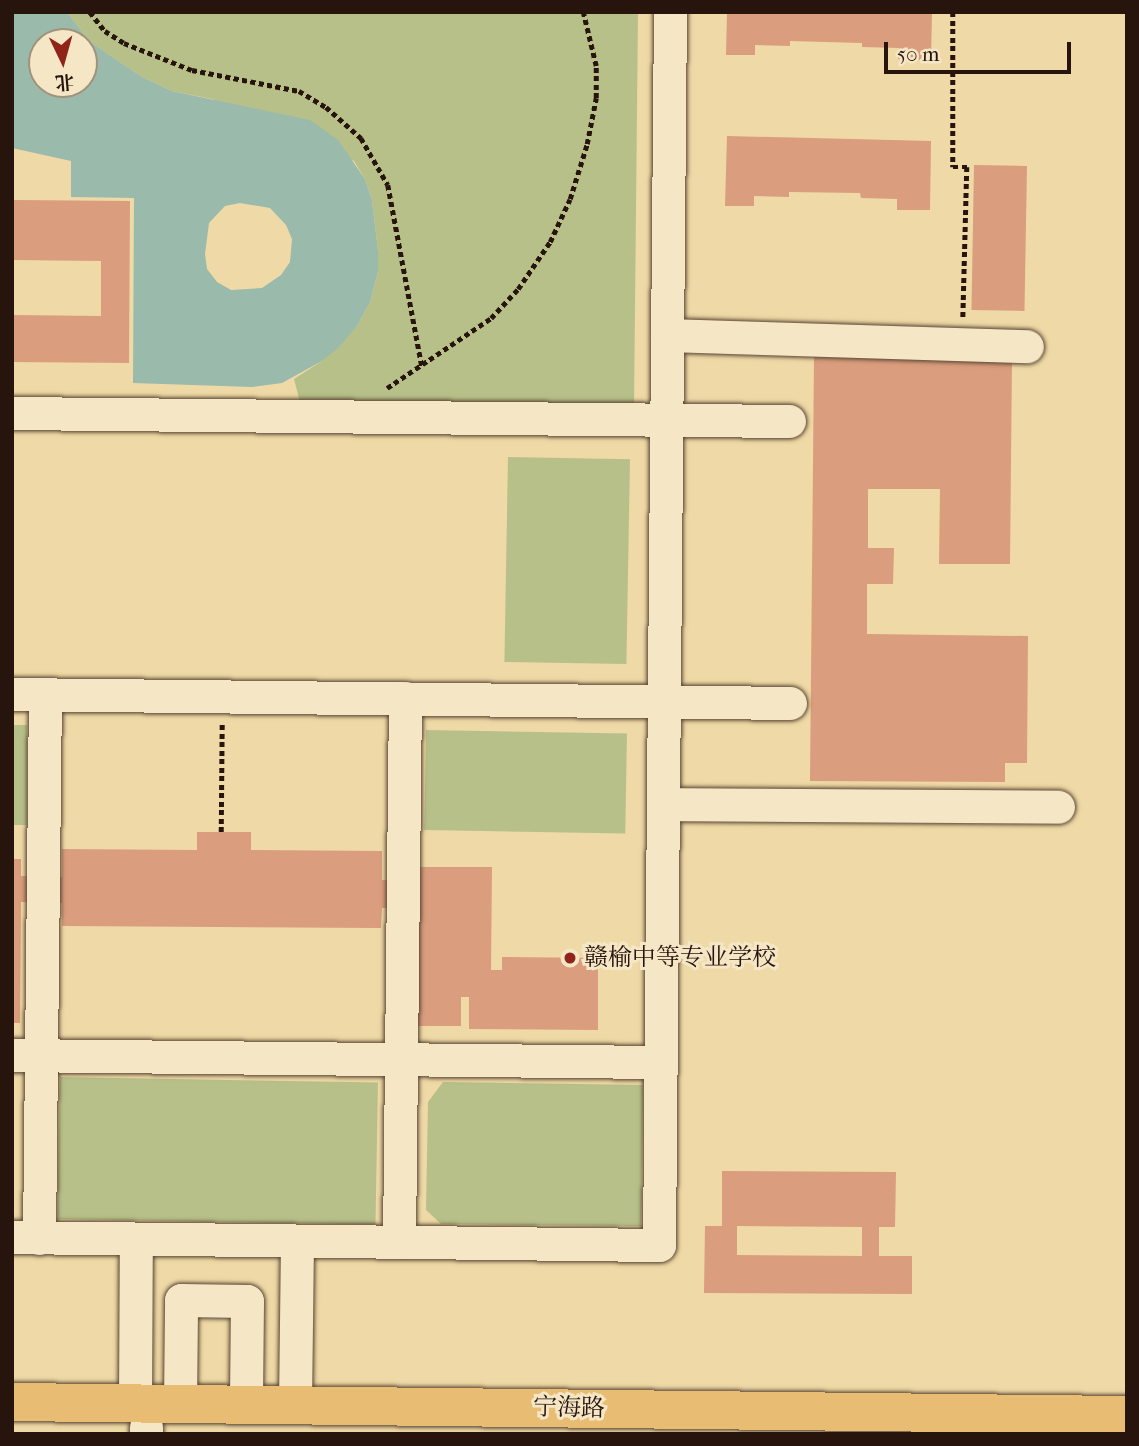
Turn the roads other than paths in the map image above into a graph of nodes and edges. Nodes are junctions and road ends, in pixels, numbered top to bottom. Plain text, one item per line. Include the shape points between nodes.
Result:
1 (670, 12) edge
2 (667, 335) junction
3 (1027, 346) dead end
4 (12, 413) edge
5 (666, 421) junction
6 (789, 421) dead end
7 (12, 694) edge
8 (45, 694) junction
9 (405, 698) junction
10 (663, 701) junction
11 (790, 702) dead end
12 (663, 804) junction
13 (1058, 807) dead end
14 (27, 1055) edge
15 (401, 1059) junction
16 (660, 1062) junction
17 (26, 1237) edge
18 (136, 1239) junction
19 (297, 1241) junction
20 (399, 1242) junction
21 (12, 1402) edge
22 (180, 1404) junction
23 (246, 1404) junction
24 (295, 1405) junction
25 (1127, 1415) edge
26 (142, 1421) edge
27 (12, 1426) edge
28 (713, 1434) edge

1 - 2 lane
2 - 3 lane
2 - 5 lane
4 - 5 lane
5 - 6 lane
5 - 10 lane
7 - 8 lane
8 - 9 lane
8 - 14 lane
9 - 10 lane
9 - 15 lane
10 - 11 lane
10 - 12 lane
12 - 13 lane
12 - 16 lane
14 - 15 lane
14 - 17 lane
15 - 16 lane
15 - 20 lane
16 - 20 lane via 659,1245
17 - 18 lane
18 - 19 lane
18 - 26 lane
19 - 20 lane
19 - 24 lane
21 - 26 main road, 宁海路
22 - 23 main road, 宁海路
22 - 23 lane via 181,1300 195,1300 247,1301
22 - 26 main road, 宁海路
23 - 24 main road, 宁海路
24 - 25 main road, 宁海路
26 - 27 main road, 宁海路
26 - 28 main road, 宁海路

